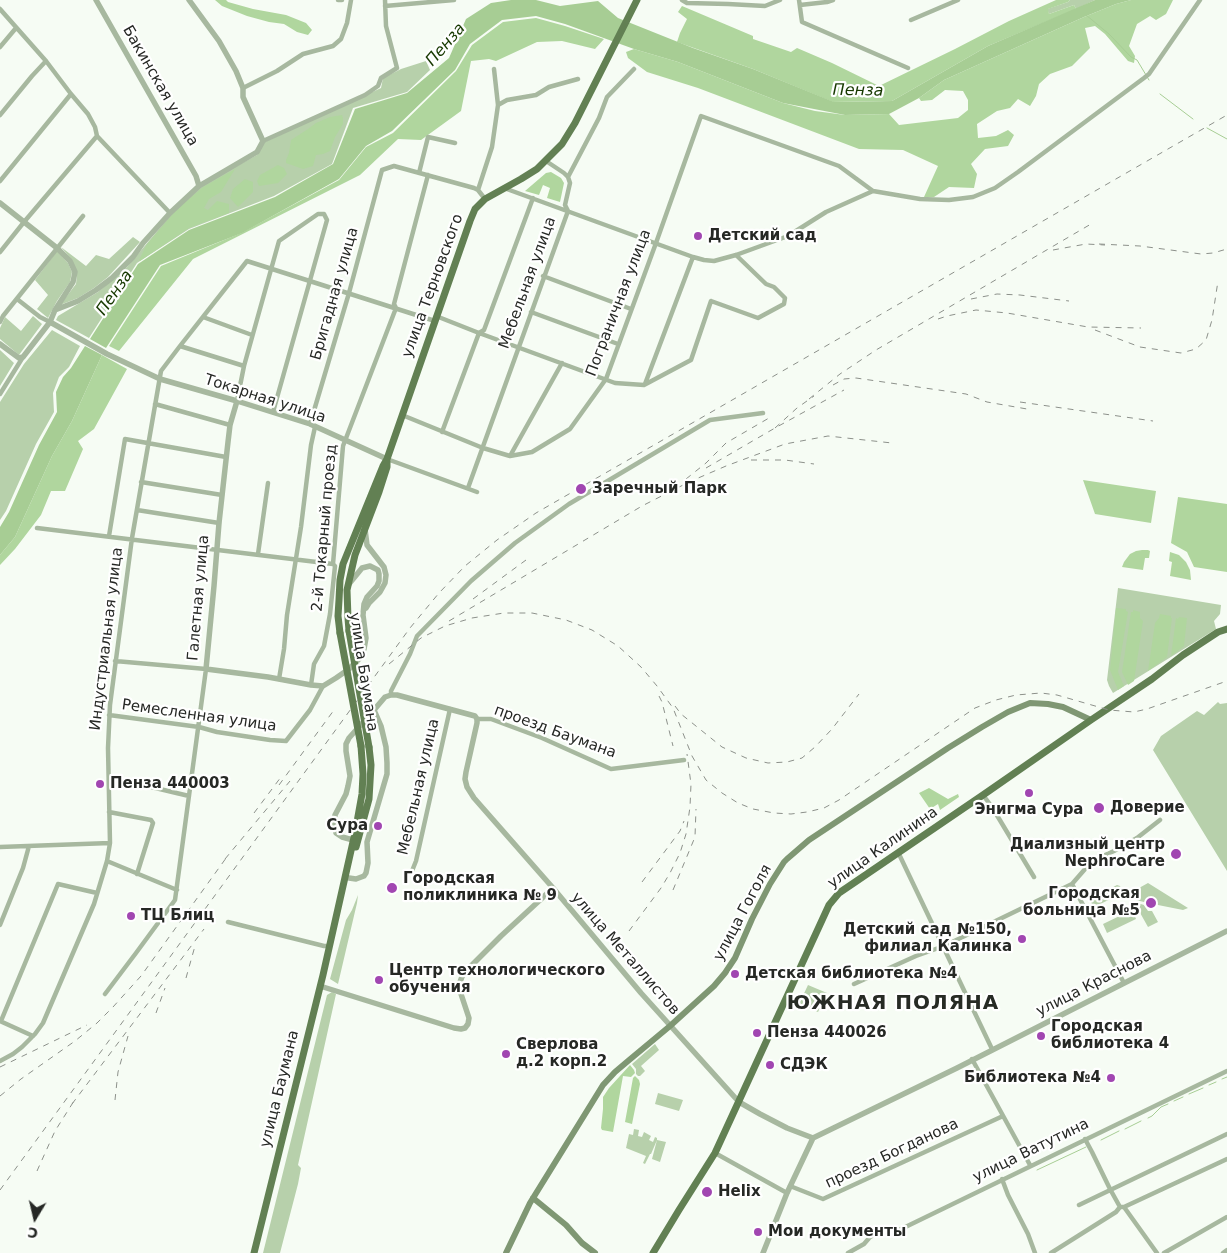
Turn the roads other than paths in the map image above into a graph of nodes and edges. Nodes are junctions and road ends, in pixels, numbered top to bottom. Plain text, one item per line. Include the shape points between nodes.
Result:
1 (96, 0) edge
2 (189, 0) edge
3 (338, 0) edge
4 (342, 0) edge
5 (352, 0) edge
6 (385, 0) edge
7 (454, 0) edge
8 (637, 0) edge
9 (682, 0) edge
10 (780, 0) edge
11 (833, 0) edge
12 (958, 0) edge
13 (1200, 0) edge
14 (799, 2) edge
15 (945, 3) edge
16 (385, 6) junction
17 (0, 9) edge
18 (911, 20) dead end
19 (16, 28) junction
20 (0, 47) edge
21 (46, 61) junction
22 (908, 68) dead end
23 (494, 69) dead end
24 (634, 69) dead end
25 (578, 78) dead end
26 (243, 88) junction
27 (71, 94) junction
28 (498, 105) junction
29 (0, 115) edge
30 (96, 136) junction
31 (263, 141) junction
32 (455, 143) dead end
33 (546, 162) junction
34 (419, 173) junction
35 (428, 175) junction
36 (568, 178) junction
37 (0, 180) edge
38 (199, 186) junction
39 (504, 188) junction
40 (478, 190) junction
41 (873, 191) junction
42 (532, 198) junction
43 (485, 199) junction
44 (0, 203) edge
45 (568, 211) junction
46 (170, 213) junction
47 (82, 216) dead end
48 (24, 222) junction
49 (656, 243) junction
50 (57, 248) junction
51 (0, 252) edge
52 (736, 255) junction
53 (692, 257) junction
54 (272, 268) junction
55 (543, 276) junction
56 (311, 280) junction
57 (349, 293) junction
58 (17, 299) junction
59 (396, 308) junction
60 (631, 309) junction
61 (55, 310) junction
62 (531, 312) junction
63 (203, 317) junction
64 (436, 319) junction
65 (0, 322) edge
66 (50, 322) junction
67 (479, 334) junction
68 (252, 335) junction
69 (0, 344) edge
70 (618, 344) junction
71 (180, 346) junction
72 (518, 348) junction
73 (23, 358) junction
74 (562, 363) junction
75 (244, 366) junction
76 (160, 378) junction
77 (606, 379) junction
78 (644, 385) junction
79 (0, 394) edge
80 (237, 401) junction
81 (155, 404) junction
82 (273, 412) junction
83 (763, 413) dead end
84 (402, 415) junction
85 (230, 425) junction
86 (312, 426) junction
87 (442, 432) junction
88 (346, 440) junction
89 (148, 443) junction
90 (483, 448) junction
91 (510, 456) junction
92 (226, 457) junction
93 (387, 459) junction
94 (142, 482) junction
95 (268, 483) dead end
96 (468, 488) junction
97 (477, 492) dead end
98 (222, 495) junction
99 (136, 510) junction
100 (219, 523) junction
101 (37, 528) dead end
102 (366, 529) junction
103 (110, 536) junction
104 (132, 538) junction
105 (217, 549) junction
106 (258, 554) junction
107 (296, 559) junction
108 (333, 564) junction
109 (348, 584) junction
110 (364, 615) junction
111 (1227, 629) edge
112 (115, 661) junction
113 (206, 669) junction
114 (279, 679) junction
115 (311, 685) junction
116 (323, 686) junction
117 (391, 694) junction
118 (450, 709) junction
119 (374, 710) junction
120 (109, 716) junction
121 (477, 719) junction
122 (1091, 720) junction
123 (199, 727) junction
124 (365, 746) junction
125 (684, 760) dead end
126 (109, 779) junction
127 (983, 795) junction
128 (189, 796) junction
129 (110, 812) junction
130 (1160, 820) dead end
131 (353, 840) junction
132 (110, 843) junction
133 (0, 846) edge
134 (29, 846) junction
135 (898, 852) junction
136 (107, 861) junction
137 (412, 870) dead end
138 (137, 874) junction
139 (1034, 877) dead end
140 (349, 878) junction
141 (1072, 884) junction
142 (553, 888) junction
143 (177, 890) junction
144 (97, 893) junction
145 (228, 922) dead end
146 (0, 925) edge
147 (333, 931) junction
148 (1227, 931) edge
149 (330, 946) junction
150 (944, 946) junction
151 (1124, 983) junction
152 (854, 984) dead end
153 (320, 986) junction
154 (105, 994) dead end
155 (0, 1021) edge
156 (670, 1026) junction
157 (33, 1036) junction
158 (992, 1049) junction
159 (972, 1059) junction
160 (0, 1061) edge
161 (1227, 1071) edge
162 (739, 1102) junction
163 (1003, 1116) junction
164 (1227, 1134) edge
165 (813, 1138) junction
166 (1085, 1139) junction
167 (715, 1153) junction
168 (1227, 1159) edge
169 (1030, 1166) junction
170 (1002, 1180) junction
171 (790, 1186) junction
172 (1110, 1189) junction
173 (787, 1193) junction
174 (533, 1198) junction
175 (1079, 1205) dead end
176 (1122, 1207) junction
177 (1227, 1217) edge
178 (1227, 1250) edge
179 (254, 1253) edge
180 (506, 1253) edge
181 (595, 1253) edge
182 (653, 1253) edge
183 (763, 1253) edge
184 (848, 1253) edge
185 (1035, 1253) edge
186 (1051, 1253) edge
187 (1157, 1253) edge
188 (1164, 1253) edge
189 (1222, 1253) edge

1 - 38 street, Бакинская улица
2 - 26 street via 219,41
3 - 4 street
5 - 26 street via 348,23 340,39 332,46 302,54
6 - 16 street
7 - 16 street
8 - 33 main road, улица Терновского via 575,123
9 - 10 street via 687,3 766,6
11 - 14 street
12 - 15 street
13 - 41 street via 1149,74 995,188 973,197 949,200
14 - 22 street via 802,22
15 - 18 street
16 - 31 street via 386,26 397,68 381,78 378,86 365,95
17 - 19 street
19 - 20 street
19 - 21 street
21 - 27 street
21 - 29 street
23 - 28 street
24 - 36 street, Мебельная улица via 607,97
25 - 28 street via 549,87 536,95 507,100
26 - 31 street via 243,97
27 - 30 street via 88,114
27 - 37 street
28 - 40 street via 492,147
30 - 46 street
30 - 48 street
31 - 38 street via 257,152
32 - 34 street via 428,137
33 - 36 street
33 - 39 main road, улица Терновского
34 - 35 street
34 - 57 street, Бригадная улица via 394,166 382,170
35 - 40 street
35 - 59 street, 2-й Токарный проезд via 394,304
36 - 45 street, Мебельная улица via 570,183 565,205
38 - 46 street
39 - 42 street
39 - 43 main road, улица Терновского
40 - 43 street
41 - 49 street, Пограничная улица via 839,166 701,116
41 - 52 street via 826,212 788,236
42 - 45 street
42 - 67 street via 484,330
43 - 64 main road, улица Терновского via 470,220
44 - 48 street
45 - 49 street
45 - 55 street, Мебельная улица
46 - 61 street via 112,278 78,301
47 - 50 street
48 - 50 street
48 - 51 street
49 - 53 street
49 - 60 street, Пограничная улица
50 - 58 street
50 - 61 street via 70,261 75,272 73,282
52 - 53 street via 714,261
52 - 78 street via 766,284 774,286 785,298 784,304 758,318 711,301 691,360
53 - 78 street
54 - 56 street
54 - 56 street, Галетная улица via 279,241 318,214 324,214 328,220
54 - 63 street, Индустриальная улица via 247,260
54 - 68 street, Галетная улица
55 - 60 street
55 - 62 street, Мебельная улица
56 - 57 street
56 - 82 street
57 - 59 street
57 - 86 street, Бригадная улица
58 - 65 street
58 - 66 street
59 - 64 street
59 - 88 street, 2-й Токарный проезд
60 - 70 street, Пограничная улица
61 - 66 street
62 - 70 street
62 - 72 street, Мебельная улица
63 - 68 street
63 - 71 street, Индустриальная улица
64 - 67 street
64 - 84 main road, улица Терновского
66 - 73 street
66 - 76 street, Токарная улица via 107,354
67 - 72 street
67 - 87 street
68 - 75 street, Галетная улица
69 - 73 street
70 - 77 street, Пограничная улица
71 - 75 street
71 - 76 street, Индустриальная улица via 161,371
72 - 74 street
72 - 90 street, Мебельная улица
73 - 79 street
74 - 77 street
74 - 91 street
75 - 80 street, Галетная улица
76 - 80 street, Токарная улица
76 - 81 street, Индустриальная улица
77 - 78 street via 615,383
77 - 91 street, Пограничная улица via 570,429 532,452
80 - 82 street, Токарная улица
80 - 85 street, Галетная улица
81 - 85 street
81 - 89 street, Индустриальная улица
82 - 86 street, Токарная улица
83 - 117 street via 710,420 569,504 515,543 471,581 417,636
84 - 87 street
84 - 93 main road, улица Терновского
85 - 92 street, Галетная улица
86 - 88 street, Токарная улица
86 - 107 street, Бригадная улица
87 - 90 street
88 - 93 street, Токарная улица
88 - 108 street, 2-й Токарный проезд
89 - 92 street
89 - 94 street, Индустриальная улица
89 - 103 street via 125,440
90 - 91 street
90 - 96 street, Мебельная улица
92 - 98 street, Галетная улица
93 - 96 street, Токарная улица
93 - 102 main road, улица Баумана via 384,479
93 - 124 main road, улица Баумана, bridge via 343,564 340,580 340,633
94 - 98 street
94 - 99 street, Индустриальная улица
95 - 106 street
96 - 97 street, Токарная улица
98 - 100 street, Галетная улица
99 - 100 street
99 - 104 street, Индустриальная улица
100 - 105 street, Галетная улица
101 - 103 street
102 - 109 main road, улица Баумана
102 - 110 street via 367,545 384,567 386,575 385,583
103 - 104 street
104 - 105 street
104 - 112 street, Индустриальная улица
105 - 106 street
105 - 113 street, Галетная улица
106 - 107 street
107 - 108 street
107 - 114 street, Бригадная улица
108 - 115 street, 2-й Токарный проезд via 330,614 324,646 314,664
109 - 110 street via 362,568 370,566 378,570 379,581 366,597
109 - 124 main road, улица Баумана, bridge via 347,613
110 - 116 street via 366,638 359,659
111 - 122 main road, улица Калинина via 1183,655
112 - 113 street
112 - 120 street, Индустриальная улица
113 - 114 street
113 - 123 street, Галетная улица
114 - 115 street
115 - 116 street
116 - 123 street, Ремесленная улица via 310,710 286,741
117 - 118 street, проезд Баумана
117 - 119 street
118 - 121 street, проезд Баумана
118 - 137 street, Мебельная улица
119 - 131 street via 346,744 350,776 346,794 334,815 336,833
119 - 140 street via 386,747 387,774 368,842 366,874 356,879
120 - 123 street, Ремесленная улица
120 - 126 street, Индустриальная улица
121 - 125 street, проезд Баумана via 491,719 542,738 611,769
121 - 142 street, улица Металлистов via 466,772 467,787
122 - 127 main road, улица Калинина
122 - 156 main road, улица Гоголя via 1064,707 1048,704 1030,703 1008,712 809,840 784,862 725,973
123 - 128 street, Галетная улица
124 - 131 main road, улица Баумана via 362,794
124 - 140 main road, улица Баумана via 371,765 369,800
126 - 128 street
126 - 129 street, Индустриальная улица
127 - 135 main road, улица Калинина
127 - 139 street
128 - 143 street, Галетная улица
129 - 132 street, Индустриальная улица
129 - 138 street via 153,823
130 - 141 street via 1114,852 1092,861
131 - 147 main road, улица Баумана
132 - 134 street
132 - 136 street, Индустриальная улица
133 - 134 street
134 - 146 street
135 - 150 street
135 - 162 main road, улица Калинина via 839,893 830,906
136 - 138 street
136 - 144 street, Индустриальная улица
138 - 143 street
140 - 147 main road, улица Баумана
141 - 150 street
141 - 151 street
142 - 153 street via 463,974 460,994 469,1015 465,1028 454,1028
142 - 156 street, улица Металлистов
143 - 154 street, Галетная улица via 175,900
144 - 155 street via 58,884
144 - 157 street, Индустриальная улица via 50,1008
145 - 149 street
147 - 149 main road, улица Баумана
148 - 151 street, улица Краснова
149 - 153 main road, улица Баумана
150 - 152 street
150 - 158 street
151 - 158 street, улица Краснова
153 - 179 main road, улица Баумана
155 - 157 street
156 - 162 street, улица Металлистов
156 - 174 main road, улица Гоголя via 603,1085
157 - 160 street, Индустриальная улица via 14,1054
158 - 159 street, улица Краснова
159 - 163 street
159 - 165 street, улица Краснова
161 - 166 street, улица Ватутина
162 - 165 street, улица Металлистов
162 - 167 main road, улица Калинина
163 - 169 street
163 - 171 street, проезд Богданова via 824,1199
164 - 172 street
165 - 171 street
166 - 169 street, улица Ватутина
166 - 172 street
167 - 173 street
167 - 182 main road, улица Калинина
168 - 176 street
169 - 170 street, улица Ватутина
170 - 184 street, улица Ватутина via 893,1232 879,1232
170 - 185 street
171 - 173 street
172 - 175 street
172 - 176 street
173 - 183 street
174 - 180 main road, улица Гоголя
174 - 181 main road
176 - 186 street
176 - 187 street
177 - 188 street
178 - 189 street

